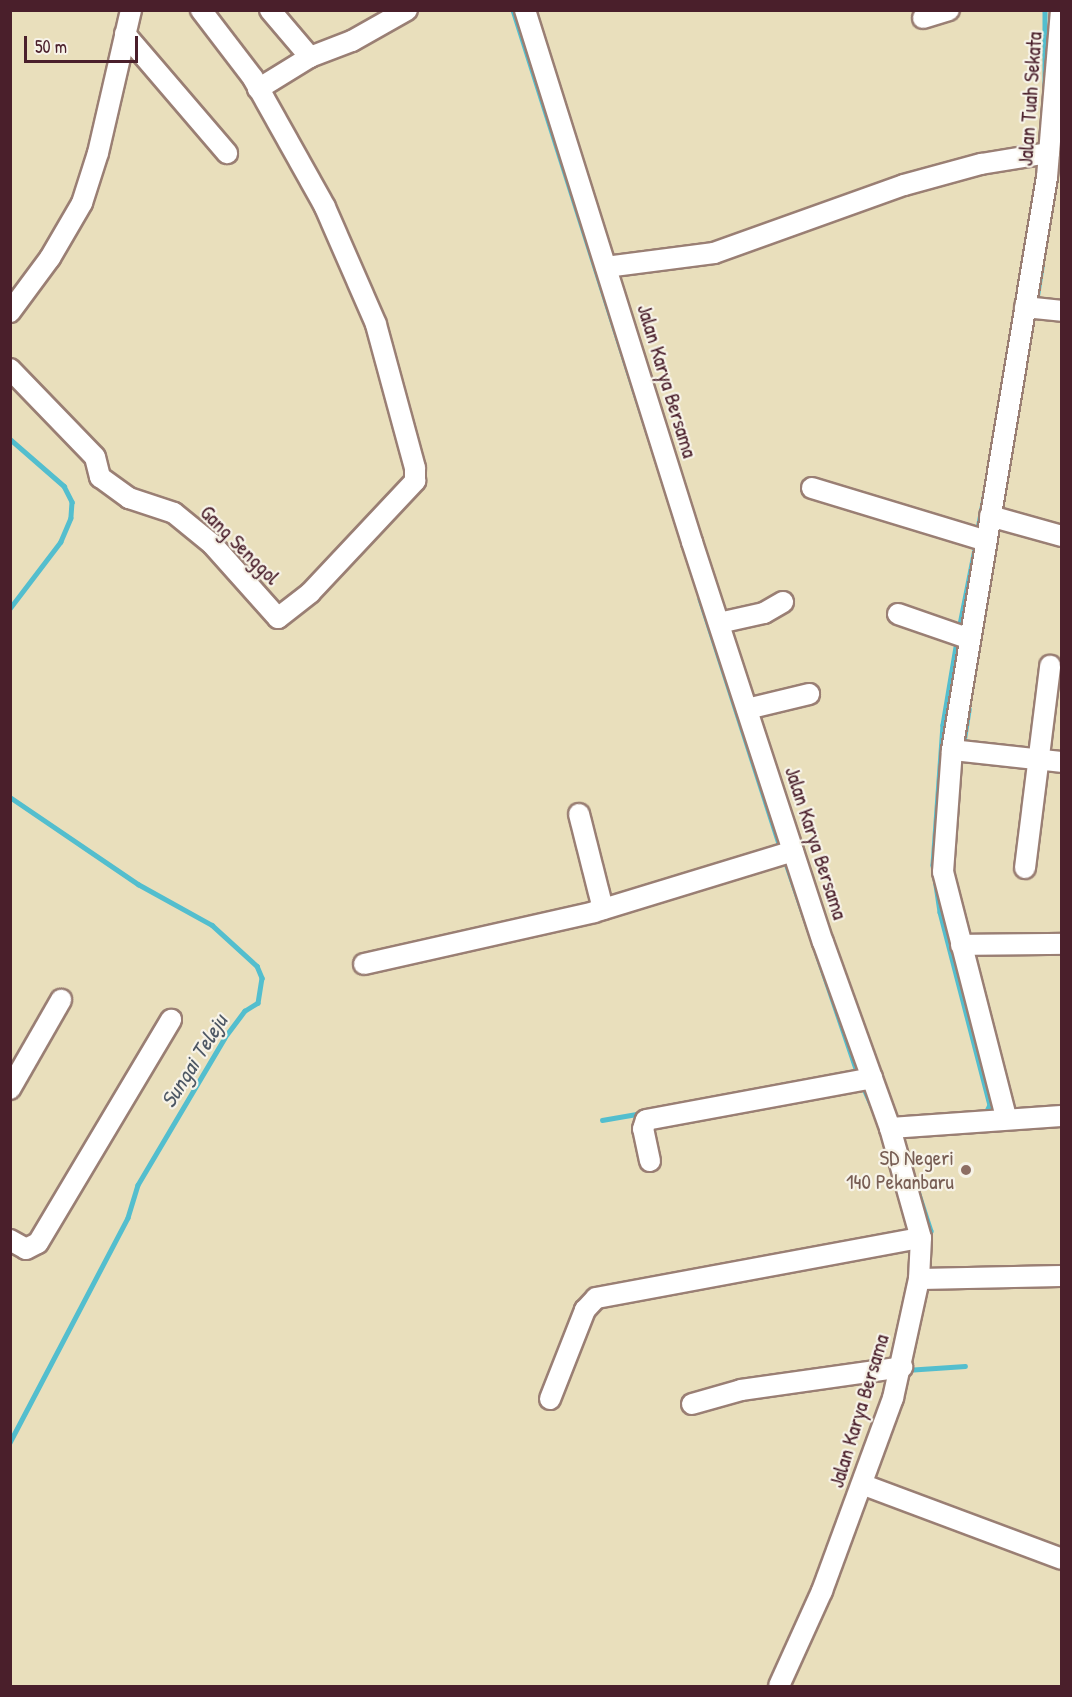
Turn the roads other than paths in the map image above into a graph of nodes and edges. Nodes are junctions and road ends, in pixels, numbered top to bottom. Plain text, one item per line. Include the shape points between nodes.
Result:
1 (131, 10) edge
2 (201, 10) edge
3 (270, 10) edge
4 (407, 10) edge
5 (525, 10) edge
6 (949, 10) edge
7 (1060, 10) edge
8 (923, 18) dead end
9 (1060, 30) edge
10 (125, 34) junction
11 (310, 57) junction
12 (258, 89) junction
13 (227, 153) dead end
14 (1049, 153) junction
15 (1054, 177) edge
16 (606, 267) junction
17 (1025, 307) junction
18 (1062, 311) edge
19 (10, 312) edge
20 (10, 369) edge
21 (812, 488) dead end
22 (990, 516) junction
23 (1062, 536) edge
24 (986, 541) junction
25 (783, 602) dead end
26 (898, 614) dead end
27 (718, 623) junction
28 (970, 639) junction
29 (1050, 666) dead end
30 (809, 694) dead end
31 (747, 709) junction
32 (952, 750) junction
33 (1037, 760) junction
34 (1062, 762) edge
35 (579, 814) dead end
36 (793, 851) junction
37 (1026, 868) dead end
38 (603, 909) junction
39 (1062, 944) edge
40 (961, 945) junction
41 (364, 964) dead end
42 (61, 1000) dead end
43 (171, 1020) dead end
44 (872, 1078) junction
45 (10, 1089) edge
46 (1062, 1116) edge
47 (1006, 1117) junction
48 (890, 1128) junction
49 (650, 1161) dead end
50 (921, 1238) junction
51 (10, 1240) edge
52 (1062, 1276) edge
53 (919, 1279) junction
54 (902, 1367) junction
55 (550, 1399) dead end
56 (692, 1404) dead end
57 (864, 1485) junction
58 (1062, 1559) edge
59 (779, 1686) edge

1 - 10 street
2 - 12 street
3 - 11 street
4 - 11 street via 352,40
5 - 16 street, Jalan Karya Bersama
6 - 8 street
7 - 9 street, Jalan Tuah Sekata
9 - 14 street, Jalan Tuah Sekata
10 - 13 street
10 - 19 street via 99,153 82,203 50,258
11 - 12 street
12 - 20 street, Gang Senggol via 325,207 376,324 415,468 415,481 407,493 310,593 278,618 212,544 174,513 129,498 100,477 95,457
14 - 15 street, Jalan Tuah Sekata
14 - 16 street via 981,164 904,185 714,253
15 - 17 street, Jalan Tuah Sekata
16 - 27 street, Jalan Karya Bersama
17 - 18 street
17 - 22 street, Jalan Tuah Sekata
21 - 24 street
22 - 23 street
22 - 24 street, Jalan Tuah Sekata
24 - 28 street, Jalan Tuah Sekata
25 - 27 street via 764,613
26 - 28 street
27 - 31 street, Jalan Karya Bersama
28 - 32 street, Jalan Tuah Sekata
29 - 33 street
30 - 31 street
31 - 36 street, Jalan Karya Bersama
32 - 33 street
32 - 40 street, Jalan Tuah Sekata via 943,872
33 - 34 street
33 - 37 street
35 - 38 street
36 - 38 street
36 - 44 street, Jalan Karya Bersama
38 - 41 street
39 - 40 street
40 - 47 street, Jalan Tuah Sekata
42 - 45 street
43 - 51 street via 38,1243 26,1249
44 - 48 street, Jalan Karya Bersama
44 - 49 street via 646,1120 643,1129
46 - 47 street
47 - 48 street
48 - 50 street, Jalan Karya Bersama
50 - 53 street, Jalan Karya Bersama
50 - 55 street via 596,1298 585,1310
52 - 53 street
53 - 54 street, Jalan Karya Bersama
54 - 56 street via 741,1390
54 - 57 street, Jalan Karya Bersama
57 - 58 street
57 - 59 street, Jalan Karya Bersama

